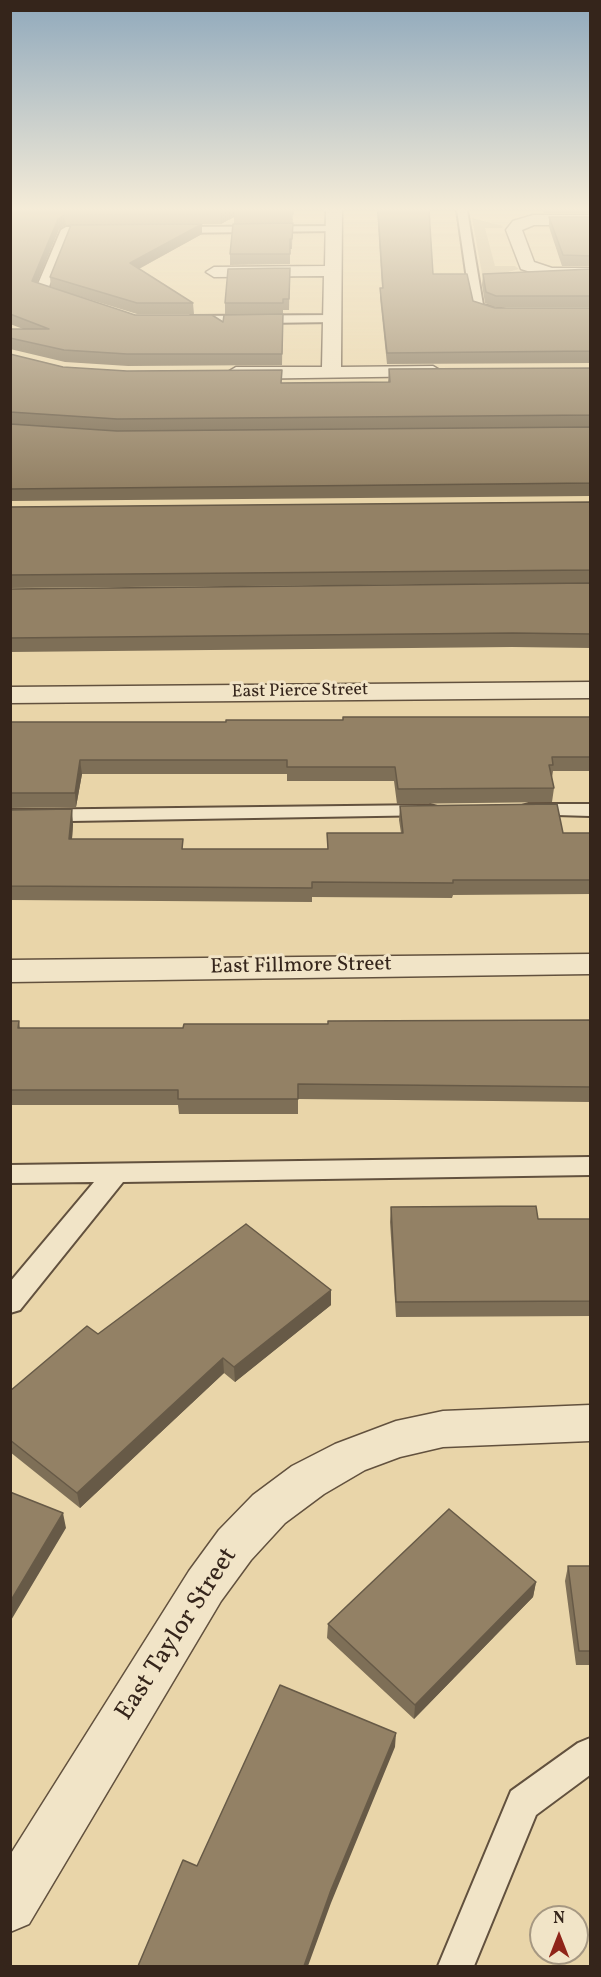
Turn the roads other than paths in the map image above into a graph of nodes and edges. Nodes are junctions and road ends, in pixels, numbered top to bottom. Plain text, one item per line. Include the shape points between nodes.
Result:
1 (332, 302) edge
2 (476, 302) edge
3 (516, 313) edge
4 (332, 319) junction
5 (183, 320) edge
6 (449, 372) edge
7 (331, 373) junction
8 (211, 374) edge
9 (591, 690) edge
10 (10, 695) edge
11 (508, 810) edge
12 (591, 810) edge
13 (448, 811) edge
14 (10, 816) edge
15 (591, 964) edge
16 (10, 971) edge
17 (591, 1166) edge
18 (116, 1173) junction
19 (10, 1174) edge
20 (10, 1302) edge
21 (591, 1423) edge
22 (591, 1755) edge
23 (10, 1905) edge
24 (456, 1966) edge

1 - 4 street
2 - 3 lane via 477,308 494,313
4 - 5 lane
4 - 7 street
6 - 7 street
7 - 8 street
9 - 10 street, East Pierce Street
11 - 12 lane
13 - 14 lane
15 - 16 street, East Fillmore Street
17 - 18 lane
18 - 19 lane
18 - 20 lane
21 - 23 street, East Taylor Street via 463,1427 396,1439 333,1466 269,1509 235,1545 205,1586
22 - 24 lane via 523,1803

